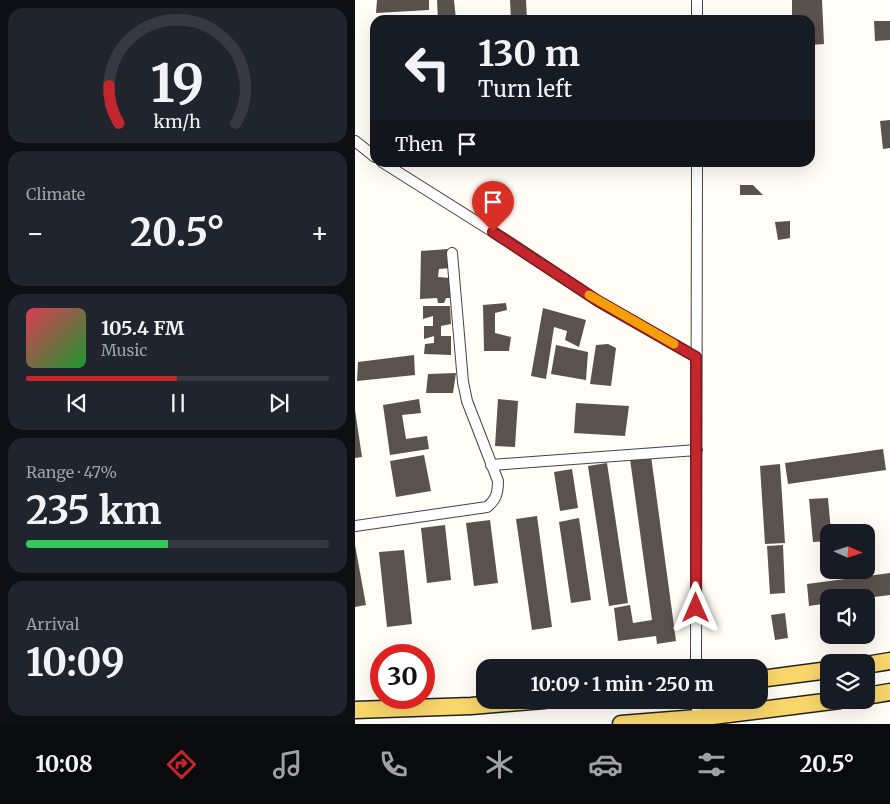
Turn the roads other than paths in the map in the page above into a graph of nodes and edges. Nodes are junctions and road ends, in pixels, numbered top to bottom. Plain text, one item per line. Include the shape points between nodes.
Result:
1 (697, 0) edge
2 (697, 15) edge
3 (355, 141) edge
4 (370, 154) edge
5 (391, 167) edge
6 (697, 167) edge
7 (452, 252) dead end
8 (696, 357) junction
9 (697, 450) junction
10 (491, 465) junction
11 (355, 526) edge
12 (696, 659) edge
13 (890, 661) edge
14 (875, 664) edge
15 (820, 671) edge
16 (768, 678) edge
17 (890, 692) edge
18 (875, 694) edge
19 (820, 703) edge
20 (476, 706) edge
21 (355, 710) edge
22 (697, 721) edge
23 (621, 724) edge

1 - 2 street
3 - 4 street
5 - 8 street via 598,301
6 - 8 street
7 - 10 street via 463,382
8 - 9 street
9 - 10 street
9 - 12 street
10 - 11 street via 498,492 494,502 487,507
13 - 14 main road
15 - 16 main road
17 - 18 main road
19 - 22 main road
20 - 21 main road
22 - 23 main road

